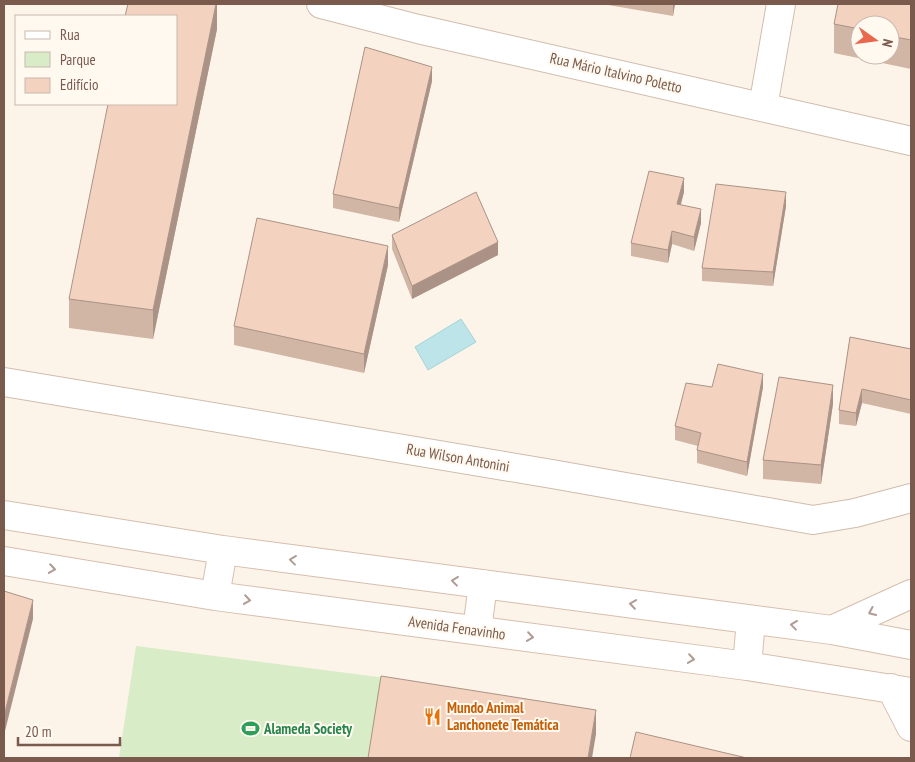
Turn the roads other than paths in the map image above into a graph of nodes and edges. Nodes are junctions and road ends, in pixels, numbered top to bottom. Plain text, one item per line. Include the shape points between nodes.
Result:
1 (321, 4) edge
2 (781, 4) edge
3 (763, 107) junction
4 (911, 141) edge
5 (4, 382) edge
6 (911, 498) edge
7 (4, 515) edge
8 (223, 550) junction
9 (4, 561) edge
10 (483, 584) junction
11 (911, 594) edge
12 (215, 596) junction
13 (751, 620) junction
14 (477, 630) junction
15 (832, 630) junction
16 (911, 645) edge
17 (747, 666) junction
18 (901, 690) edge
19 (911, 728) edge

1 - 3 street, Rua Mário Italvino Poletto
2 - 3 street
3 - 4 street, Rua Mário Italvino Poletto
5 - 6 street, Rua Wilson Antonini via 813,520
7 - 8 street
10 -> 8 street
8 - 12 street
9 -> 12 street, Avenida Fenavinho
13 -> 10 street
10 - 14 street
11 -> 15 street
12 -> 14 street, Avenida Fenavinho
15 -> 13 street
13 - 17 street
14 -> 17 street, Avenida Fenavinho
15 - 16 street
17 - 18 street, Avenida Fenavinho
18 - 19 street

